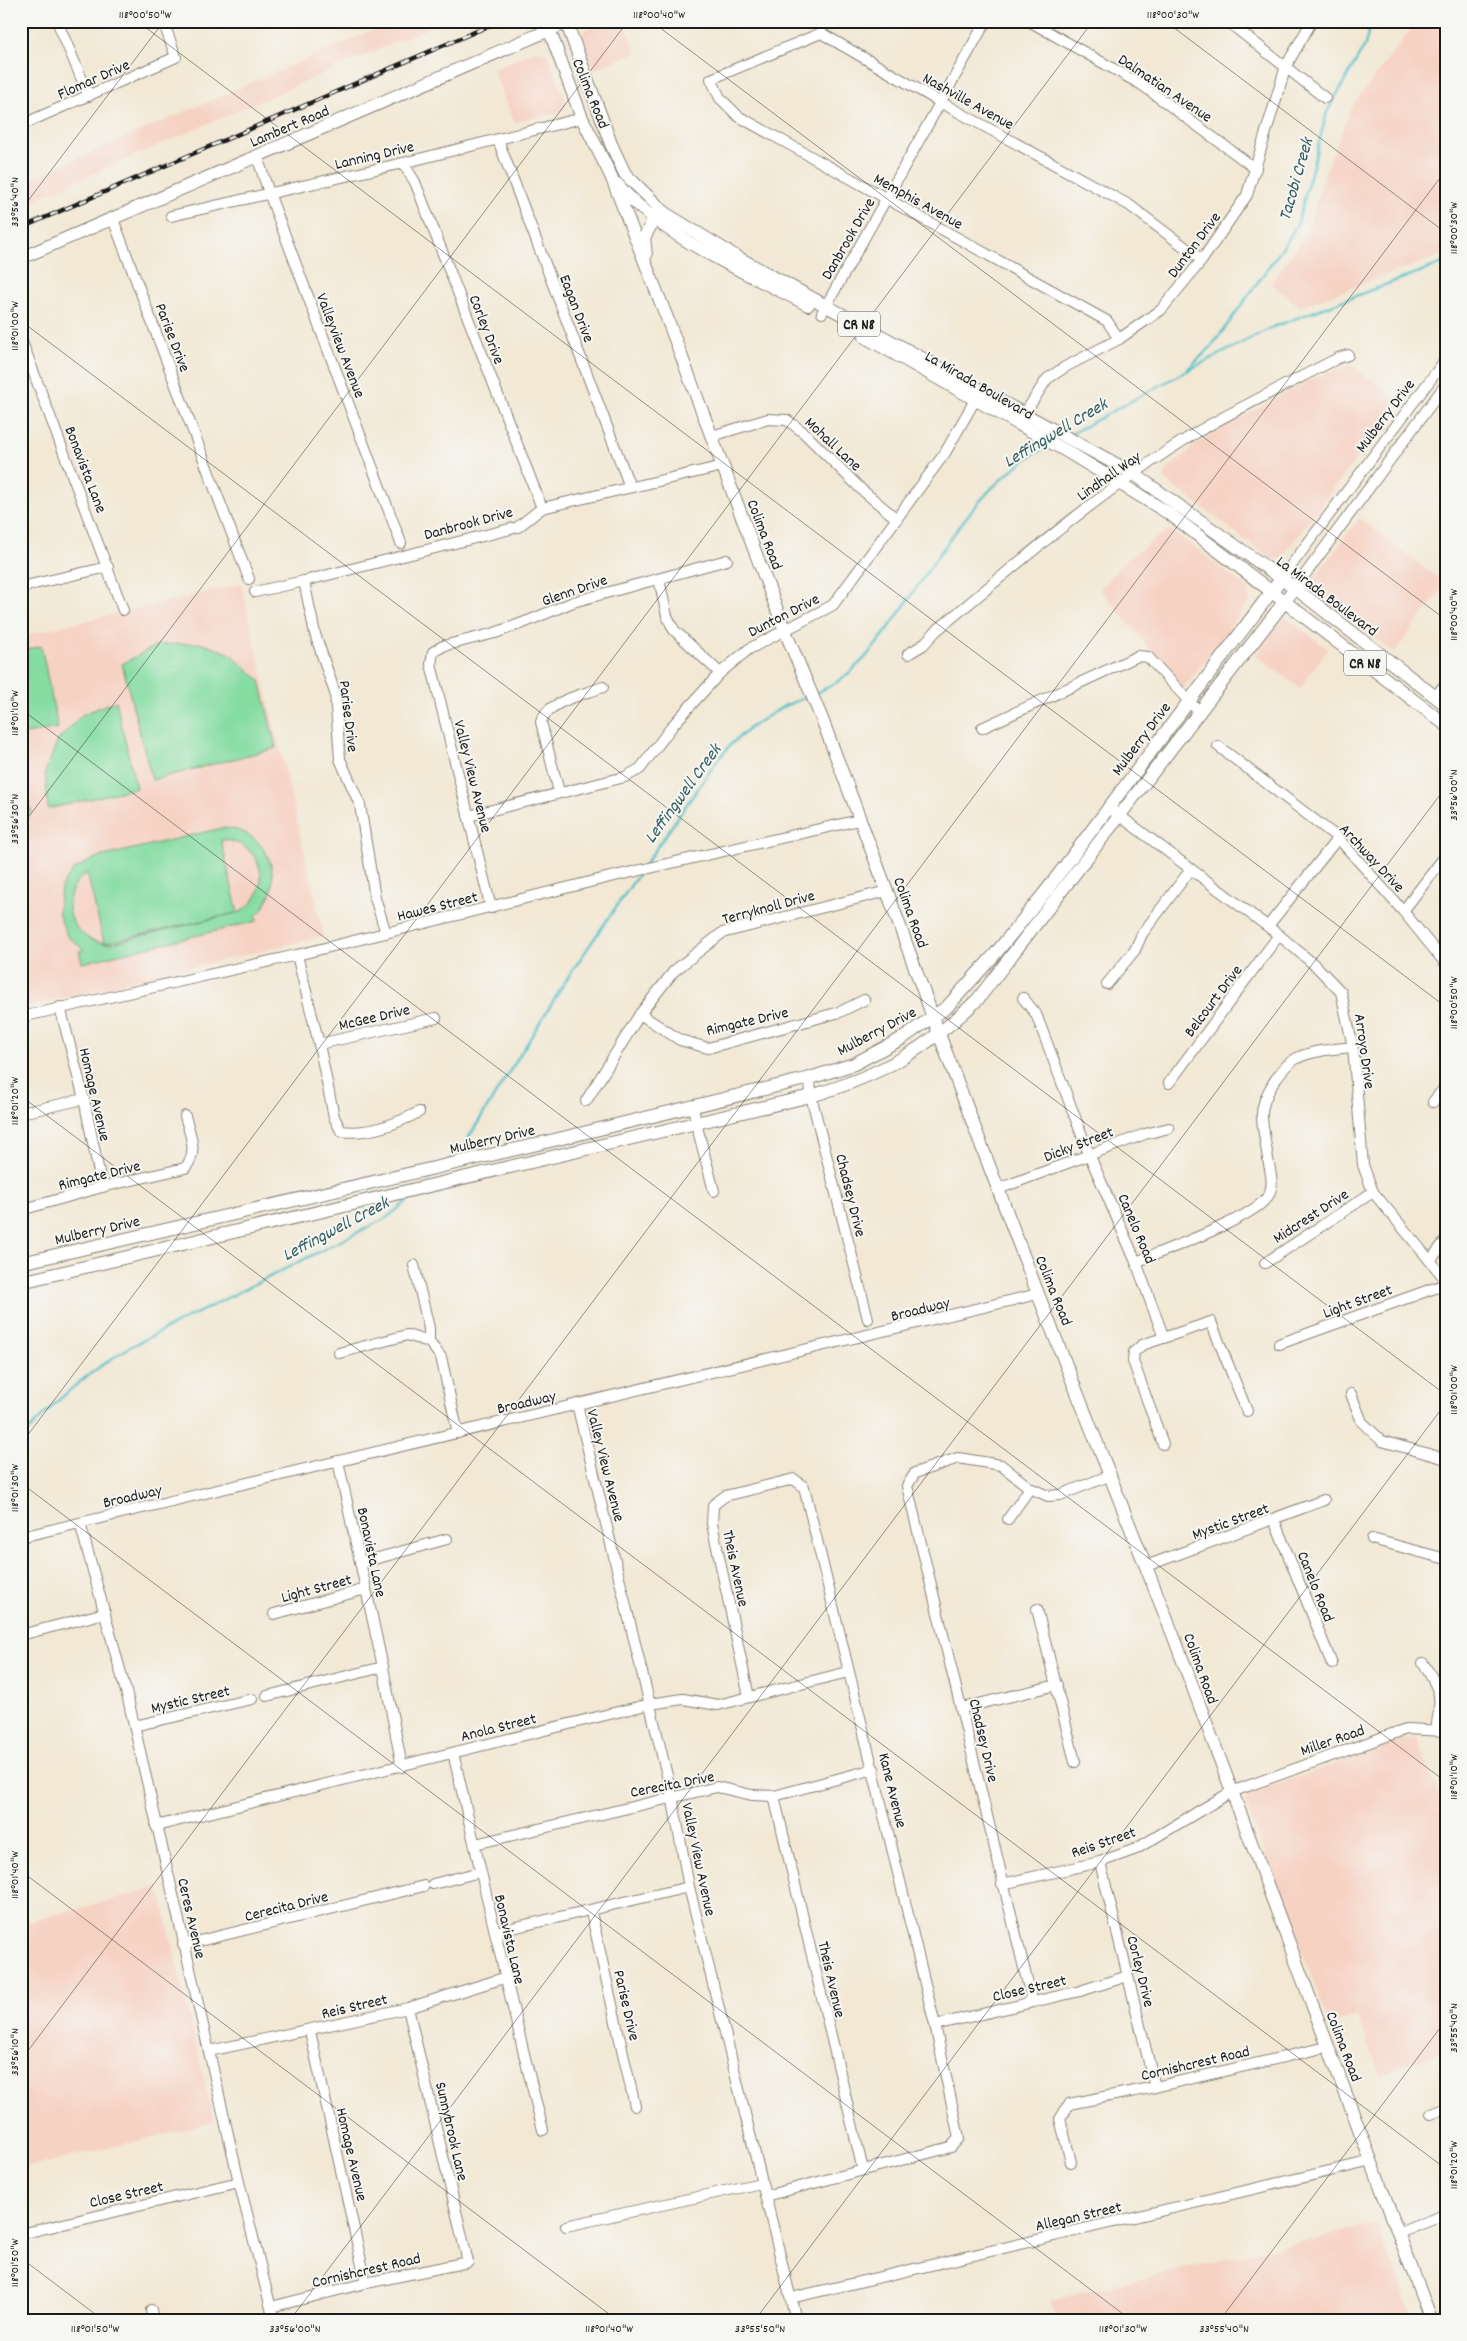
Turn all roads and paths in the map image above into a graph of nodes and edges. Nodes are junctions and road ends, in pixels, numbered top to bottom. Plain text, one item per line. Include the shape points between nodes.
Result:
1 (57, 21) edge
2 (163, 21) edge
3 (986, 21) edge
4 (1029, 21) edge
5 (1227, 21) edge
6 (1312, 21) edge
7 (568, 22) edge
8 (548, 26) edge
9 (1286, 66) junction
10 (711, 79) joint
11 (89, 96) junction
12 (1325, 98) dead end
13 (940, 102) junction
14 (582, 118) junction
15 (21, 125) edge
16 (498, 140) junction
17 (257, 156) junction
18 (403, 163) junction
19 (1256, 169) junction
20 (625, 174) joint
21 (611, 176) junction
22 (269, 193) junction
23 (887, 199) junction
24 (656, 213) junction
25 (171, 216) dead end
26 (112, 219) junction
27 (21, 258) edge
28 (1202, 260) junction
29 (649, 272) junction
30 (824, 309) junction
31 (21, 339) edge
32 (1119, 339) junction
33 (1348, 355) dead end
34 (1446, 359) edge
35 (1446, 384) edge
36 (975, 400) junction
37 (1024, 413) junction
38 (1018, 424) junction
39 (712, 436) junction
40 (723, 466) junction
41 (1134, 474) junction
42 (1121, 483) junction
43 (630, 487) junction
44 (542, 508) junction
45 (897, 519) junction
46 (401, 543) dead end
47 (727, 560) dead end
48 (108, 567) junction
49 (249, 579) dead end
50 (658, 579) junction
51 (1281, 579) junction
52 (304, 580) junction
53 (21, 587) edge
54 (1295, 588) junction
55 (254, 592) dead end
56 (1271, 592) junction
57 (1285, 602) junction
58 (123, 610) dead end
59 (785, 631) junction
60 (433, 652) joint
61 (908, 654) dead end
62 (720, 673) junction
63 (1446, 683) edge
64 (603, 687) dead end
65 (1189, 701) junction
66 (1441, 701) edge
67 (1200, 713) junction
68 (1446, 725) edge
69 (982, 728) dead end
70 (1218, 746) dead end
71 (559, 792) junction
72 (1108, 807) junction
73 (468, 816) junction
74 (1121, 816) junction
75 (859, 820) junction
76 (1338, 838) junction
77 (1446, 855) edge
78 (1191, 869) junction
79 (888, 891) junction
80 (491, 908) junction
81 (1403, 910) junction
82 (1268, 926) junction
83 (386, 933) junction
84 (1279, 935) junction
85 (296, 955) junction
86 (1446, 964) edge
87 (1107, 984) dead end
88 (1023, 998) dead end
89 (864, 1000) dead end
90 (60, 1008) junction
91 (640, 1014) junction
92 (21, 1017) edge
93 (436, 1018) dead end
94 (933, 1018) junction
95 (939, 1034) junction
96 (319, 1044) junction
97 (1353, 1047) junction
98 (810, 1078) junction
99 (1169, 1083) dead end
100 (1446, 1086) edge
101 (812, 1096) junction
102 (84, 1099) junction
103 (586, 1101) dead end
104 (1433, 1102) dead end
105 (693, 1106) junction
106 (419, 1112) dead end
107 (21, 1113) edge
108 (185, 1116) dead end
109 (696, 1124) junction
110 (1169, 1128) dead end
111 (1089, 1154) junction
112 (102, 1187) junction
113 (998, 1189) junction
114 (714, 1191) dead end
115 (1373, 1192) junction
116 (293, 1200) junction
117 (21, 1210) edge
118 (226, 1235) junction
119 (1446, 1240) edge
120 (1430, 1260) junction
121 (1136, 1262) junction
122 (21, 1263) edge
123 (1265, 1263) dead end
124 (414, 1265) dead end
125 (1446, 1280) edge
126 (21, 1282) edge
127 (1446, 1284) edge
128 (1038, 1294) junction
129 (868, 1319) dead end
130 (1164, 1338) junction
131 (429, 1342) junction
132 (1278, 1344) dead end
133 (339, 1353) dead end
134 (1351, 1394) dead end
135 (577, 1404) junction
136 (1247, 1411) dead end
137 (458, 1433) junction
138 (1163, 1444) dead end
139 (1446, 1459) edge
140 (338, 1461) junction
141 (1111, 1475) junction
142 (770, 1486) joint
143 (1030, 1488) junction
144 (1324, 1500) dead end
145 (1008, 1519) dead end
146 (1274, 1520) junction
147 (80, 1523) junction
148 (21, 1537) edge
149 (1372, 1538) dead end
150 (447, 1539) dead end
151 (1446, 1559) edge
152 (360, 1563) junction
153 (1146, 1566) junction
154 (366, 1589) junction
155 (1037, 1609) dead end
156 (105, 1613) junction
157 (274, 1614) dead end
158 (21, 1635) edge
159 (1423, 1663) dead end
160 (1332, 1664) dead end
161 (383, 1667) junction
162 (848, 1672) junction
163 (1057, 1685) junction
164 (268, 1696) dead end
165 (749, 1697) junction
166 (252, 1700) dead end
167 (650, 1704) junction
168 (962, 1708) junction
169 (134, 1726) junction
170 (1441, 1730) edge
171 (453, 1753) junction
172 (1075, 1762) dead end
173 (402, 1767) junction
174 (874, 1769) junction
175 (1231, 1792) junction
176 (672, 1796) junction
177 (774, 1796) junction
178 (156, 1826) junction
179 (475, 1844) junction
180 (1100, 1862) junction
181 (480, 1872) junction
182 (1002, 1884) junction
183 (689, 1887) junction
184 (592, 1912) junction
185 (495, 1932) junction
186 (183, 1946) junction
187 (1128, 1976) junction
188 (504, 1978) junction
189 (1032, 2001) junction
190 (408, 2008) junction
191 (935, 2026) junction
192 (310, 2031) junction
193 (1328, 2047) junction
194 (209, 2051) junction
195 (1155, 2087) junction
196 (635, 2106) dead end
197 (1446, 2108) edge
198 (1431, 2114) dead end
199 (542, 2130) dead end
200 (1372, 2161) junction
201 (1071, 2162) dead end
202 (863, 2170) junction
203 (239, 2182) junction
204 (761, 2183) junction
205 (765, 2196) junction
206 (1446, 2214) edge
207 (566, 2226) dead end
208 (1398, 2233) junction
209 (21, 2234) edge
210 (468, 2262) joint
211 (366, 2283) junction
212 (791, 2298) junction
213 (271, 2307) junction
214 (274, 2320) edge
215 (796, 2320) edge
216 (1431, 2320) edge

1 - 11 street
2 - 11 street, Flomar Drive via 176,57
3 - 13 street, Danbrook Drive
4 - 19 street, Dalmatian Avenue via 1142,85
5 - 9 street
6 - 9 street, Dunton Drive
7 - 8 main road, Lambert Road
7 - 20 main road, Colima Road / CR N8 via 611,144
8 - 14 main road, Colima Road / CR N8
8 - 17 main road, Lambert Road
9 - 12 street
9 - 19 street, Dunton Drive
10 - 13 street, Nashville Avenue via 821,33
10 - 23 street, Memphis Avenue via 720,98 738,116
11 - 15 street, Flomar Drive
13 - 23 street, Danbrook Drive
13 - 28 street, Nashville Avenue via 1129,205
14 - 16 street, Lanning Drive
14 - 21 main road, Colima Road / CR N8
16 - 18 street, Lanning Drive
16 - 43 street, Eagan Drive
17 - 22 street, Valleyview Avenue
17 - 26 main road, Lambert Road
18 - 22 street, Lanning Drive
18 - 44 street, Corley Drive via 415,182
19 - 28 street, Dunton Drive via 1247,195
20 - 24 main road, La Mirada Boulevard / CR N8
21 - 24 main road, La Mirada Boulevard / CR N8 via 631,200
21 - 29 main road
22 - 25 street, Lanning Drive
22 - 46 street, Valleyview Avenue
23 - 30 street, Danbrook Drive
23 - 32 street, Memphis Avenue via 1107,320
24 - 29 main road via 644,238
24 - 30 main road, La Mirada Boulevard / CR N8 via 698,246
26 - 27 main road, Lambert Road
26 - 49 street, Parise Drive
28 - 32 street, Dunton Drive via 1161,310
29 - 39 main road, Colima Road
30 - 36 main road, La Mirada Boulevard / CR N8
30 - 37 main road, La Mirada Boulevard / CR N8
31 - 48 street, Bonavista Lane
32 - 37 street, Dunton Drive via 1048,379
33 - 41 street, Lindhall Way via 1195,434
34 - 51 street, Mulberry Drive
35 - 54 street, Mulberry Drive
36 - 38 main road, La Mirada Boulevard / CR N8
36 - 45 street, Dunton Drive via 944,453
37 - 38 street, Dunton Drive
37 - 41 main road, La Mirada Boulevard / CR N8
38 - 42 main road, La Mirada Boulevard / CR N8
39 - 40 main road, Colima Road
39 - 45 street, Mohall Lane via 768,419 787,420
40 - 43 street, Danbrook Drive
40 - 59 main road, Colima Road
41 - 42 street, Lindhall Way
41 - 51 main road, La Mirada Boulevard / CR N8
42 - 56 main road, La Mirada Boulevard / CR N8 via 1170,514
42 - 61 street, Lindhall Way via 1070,519 936,631 923,646
43 - 44 street, Danbrook Drive
44 - 52 street, Danbrook Drive via 518,527
45 - 59 street, Dunton Drive via 833,605
47 - 50 street, Glenn Drive
48 - 53 street
48 - 58 street, Bonavista Lane
50 - 60 street, Glenn Drive via 573,602 528,621 443,646
50 - 62 street via 674,630
51 - 54 main road, La Mirada Boulevard / CR N8
51 - 56 main road, Mulberry Drive
52 - 55 street
52 - 83 street, Parise Drive via 315,634 335,693 340,759 360,805 375,898
54 - 57 main road, Mulberry Drive
54 - 66 main road, La Mirada Boulevard / CR N8
56 - 57 main road, La Mirada Boulevard / CR N8
56 - 65 main road, Mulberry Drive
57 - 67 main road, Mulberry Drive
57 - 68 main road, La Mirada Boulevard / CR N8
59 - 62 street, Dunton Drive via 749,648
59 - 75 main road, Colima Road
60 - 73 street, Valley View Avenue via 431,664
62 - 71 street, Dunton Drive via 673,725 640,769 625,777
63 - 66 street
64 - 71 street via 544,713 541,722
65 - 67 street
65 - 69 street via 1148,657 1138,656
65 - 72 main road, Mulberry Drive
67 - 74 main road, Mulberry Drive
70 - 76 street, Archway Drive
71 - 73 street, Dunton Drive
72 - 74 street, Arroyo Drive
72 - 94 main road, Mulberry Drive via 1046,892 996,953
73 - 80 street, Valley View Avenue
74 - 78 street, Arroyo Drive
74 - 95 main road, Mulberry Drive via 978,999
75 - 79 main road, Colima Road
75 - 80 street, Hawes Street
76 - 81 street, Archway Drive
76 - 82 street
77 - 81 street
78 - 82 street, Arroyo Drive
78 - 87 street via 1142,934 1135,950
79 - 91 street, Terryknoll Drive via 722,933 674,971
79 - 94 main road, Colima Road
80 - 83 street, Hawes Street
81 - 86 street, Archway Drive
82 - 84 street, Arroyo Drive
83 - 85 street, Hawes Street
84 - 97 street, Arroyo Drive via 1341,992
84 - 99 street, Belcourt Drive
85 - 90 street, Hawes Street
85 - 96 street
88 - 111 street, Canelo Road via 1036,1014
89 - 91 street, Rimgate Drive via 840,1012 708,1048 680,1040
90 - 92 street, Hawes Street
90 - 102 street, Homage Avenue
91 - 103 street, Terryknoll Drive
93 - 96 street, McGee Drive
94 - 95 main road, Colima Road
94 - 98 main road, Mulberry Drive via 901,1040 854,1064
95 - 101 main road, Mulberry Drive via 877,1073
95 - 113 main road, Colima Road
96 - 106 street via 334,1117 342,1130 356,1133 399,1122
97 - 115 street, Arroyo Drive via 1364,1165
97 - 121 street via 1310,1053 1295,1059 1273,1083 1264,1100 1262,1116 1272,1183 1268,1197 1215,1230
98 - 101 street, Chadsey Drive
98 - 105 main road, Mulberry Drive
100 - 104 street
101 - 109 main road, Mulberry Drive
101 - 129 street, Chadsey Drive
102 - 107 street
102 - 112 street, Homage Avenue
105 - 109 street
105 - 116 main road, Mulberry Drive
108 - 112 street, Rimgate Drive via 194,1152 185,1168
109 - 114 street
109 - 118 main road, Mulberry Drive
110 - 111 street, Dicky Street
111 - 113 street, Dicky Street
111 - 121 street, Canelo Road
112 - 117 street, Rimgate Drive
113 - 128 main road, Colima Road
115 - 120 street, Arroyo Drive
115 - 123 street, Midcrest Drive
116 - 118 main road via 292,1208 284,1214 246,1224
116 - 122 main road, Mulberry Drive
118 - 126 main road, Mulberry Drive
119 - 120 street
120 - 125 street, Arroyo Drive
121 - 130 street, Canelo Road
124 - 131 street via 429,1328
127 - 132 street, Light Street
128 - 135 street, Broadway
128 - 141 main road, Colima Road
130 - 136 street via 1211,1322
130 - 138 street via 1142,1346 1134,1352 1133,1361
131 - 133 street via 407,1334
131 - 137 street via 441,1357
134 - 139 street via 1362,1422 1382,1441
135 - 137 street, Broadway
135 - 167 street, Valley View Avenue
137 - 140 street, Broadway
140 - 147 street, Broadway
140 - 152 street, Bonavista Lane
141 - 143 street via 1060,1495 1048,1496
141 - 153 main road, Colima Road
142 - 162 street, Kane Avenue via 794,1479 804,1487
142 - 165 street, Theis Avenue via 725,1496 713,1505 712,1524
143 - 145 street
143 - 168 street, Chadsey Drive via 1001,1465 958,1458 915,1473 907,1486
144 - 146 street, Mystic Street
146 - 153 street, Mystic Street
146 - 160 street, Canelo Road
147 - 148 street, Broadway
147 - 156 street, Ceres Avenue
149 - 151 street
150 - 152 street, Light Street
152 - 154 street, Bonavista Lane
153 - 175 main road, Colima Road
154 - 157 street, Light Street
154 - 161 street, Bonavista Lane
155 - 163 street
156 - 158 street
156 - 169 street, Ceres Avenue
159 - 170 street via 1441,1698
161 - 164 street
161 - 173 street, Bonavista Lane
162 - 165 street, Anola Street
162 - 174 street, Kane Avenue
163 - 168 street
163 - 172 street
165 - 167 street, Anola Street via 718,1705 683,1699
166 - 169 street, Mystic Street
167 - 171 street, Anola Street
167 - 176 street, Valley View Avenue
168 - 182 street, Chadsey Drive
169 - 178 street, Ceres Avenue
170 - 175 street, Miller Road via 1410,1727
171 - 173 street, Anola Street
171 - 179 street, Bonavista Lane
173 - 178 street, Anola Street
174 - 177 street, Cerecita Drive
174 - 191 street, Kane Avenue
175 - 180 street, Reis Street via 1136,1849
175 - 193 main road, Colima Road
176 - 177 street, Cerecita Drive via 717,1787
176 - 179 street, Cerecita Drive
176 - 183 street, Valley View Avenue
177 - 202 street, Theis Avenue
178 - 186 street, Ceres Avenue
179 - 181 street, Bonavista Lane
180 - 182 street, Reis Street
180 - 187 street, Corley Drive
181 - 185 street, Bonavista Lane
181 - 186 street, Cerecita Drive
182 - 189 street, Chadsey Drive
183 - 184 street
183 - 204 street, Valley View Avenue
184 - 185 street
184 - 196 street, Parise Drive
185 - 188 street, Bonavista Lane
186 - 194 street, Ceres Avenue
187 - 189 street, Close Street
187 - 195 street, Corley Drive
188 - 190 street, Reis Street
188 - 199 street, Bonavista Lane
189 - 191 street, Close Street
190 - 192 street, Reis Street
190 - 210 street, Sunnybrook Lane
191 - 202 street, Kane Avenue via 959,2138 951,2147
192 - 194 street, Reis Street
192 - 211 street, Homage Avenue
193 - 195 street, Cornishcrest Road
193 - 200 main road, Colima Road
194 - 203 street, Ceres Avenue
195 - 201 street, Cornishcrest Road via 1069,2104 1060,2119
197 - 198 street
200 - 208 main road, Colima Road
200 - 212 street, Allegan Street
202 - 205 street
203 - 209 street, Close Street
203 - 213 street, Ceres Avenue
204 - 205 street, Valley View Avenue
204 - 207 street
205 - 212 street, Valley View Avenue
206 - 208 street
208 - 216 main road, Colima Road
210 - 211 street, Cornishcrest Road
211 - 213 street, Cornishcrest Road
212 - 215 street, Valley View Avenue
213 - 214 street, Ceres Avenue

